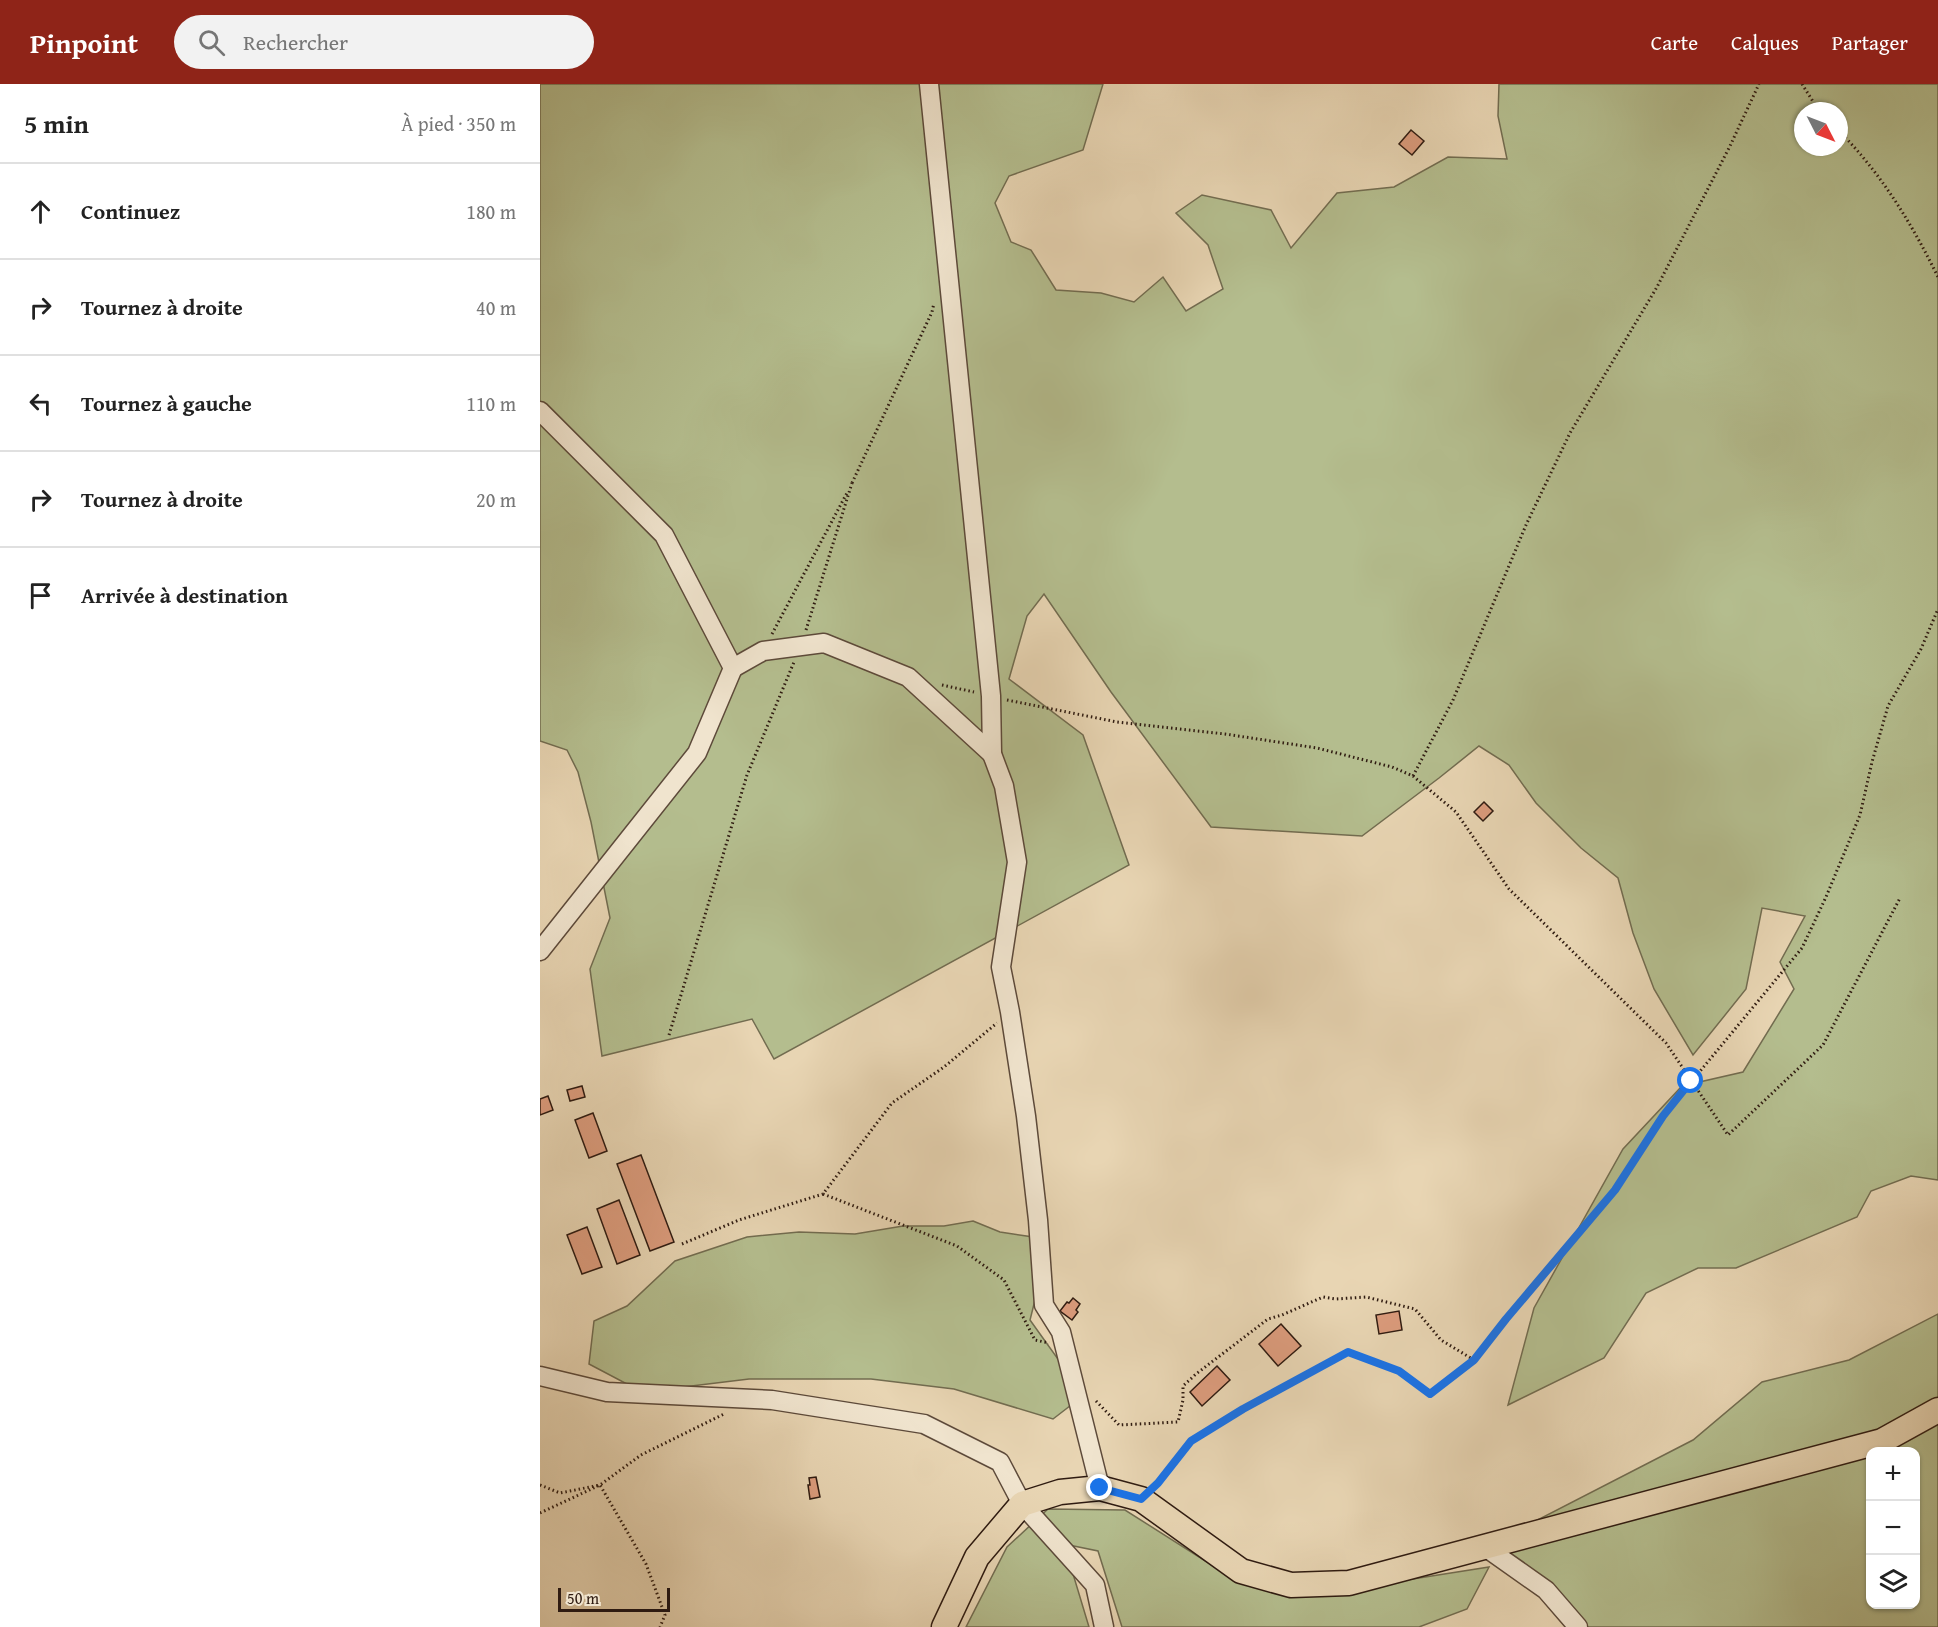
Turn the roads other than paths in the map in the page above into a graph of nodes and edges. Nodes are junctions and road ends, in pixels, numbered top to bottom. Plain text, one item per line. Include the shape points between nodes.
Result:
1 (929, 84) edge
2 (540, 411) edge
3 (733, 668) junction
4 (992, 754) junction
5 (540, 951) edge
6 (540, 1376) edge
7 (1938, 1410) edge
8 (1100, 1488) junction
9 (1022, 1504) junction
10 (1485, 1547) junction
11 (944, 1627) edge
12 (1104, 1627) edge
13 (1578, 1627) edge

1 - 4 street via 990,696
2 - 3 street via 664,535
3 - 4 street via 764,651 824,643 908,677
3 - 5 street via 697,753
4 - 8 street via 1005,786 1017,862 1000,967 1026,1116 1044,1305 1061,1332
6 - 9 street via 607,1392 772,1400 924,1424 1000,1462
7 - 10 main road via 1882,1441
8 - 9 main road via 1060,1492
8 - 10 main road via 1141,1499 1241,1571 1291,1586 1349,1583
9 - 11 main road via 977,1557
9 - 12 street via 1095,1585
10 - 13 street via 1546,1590

